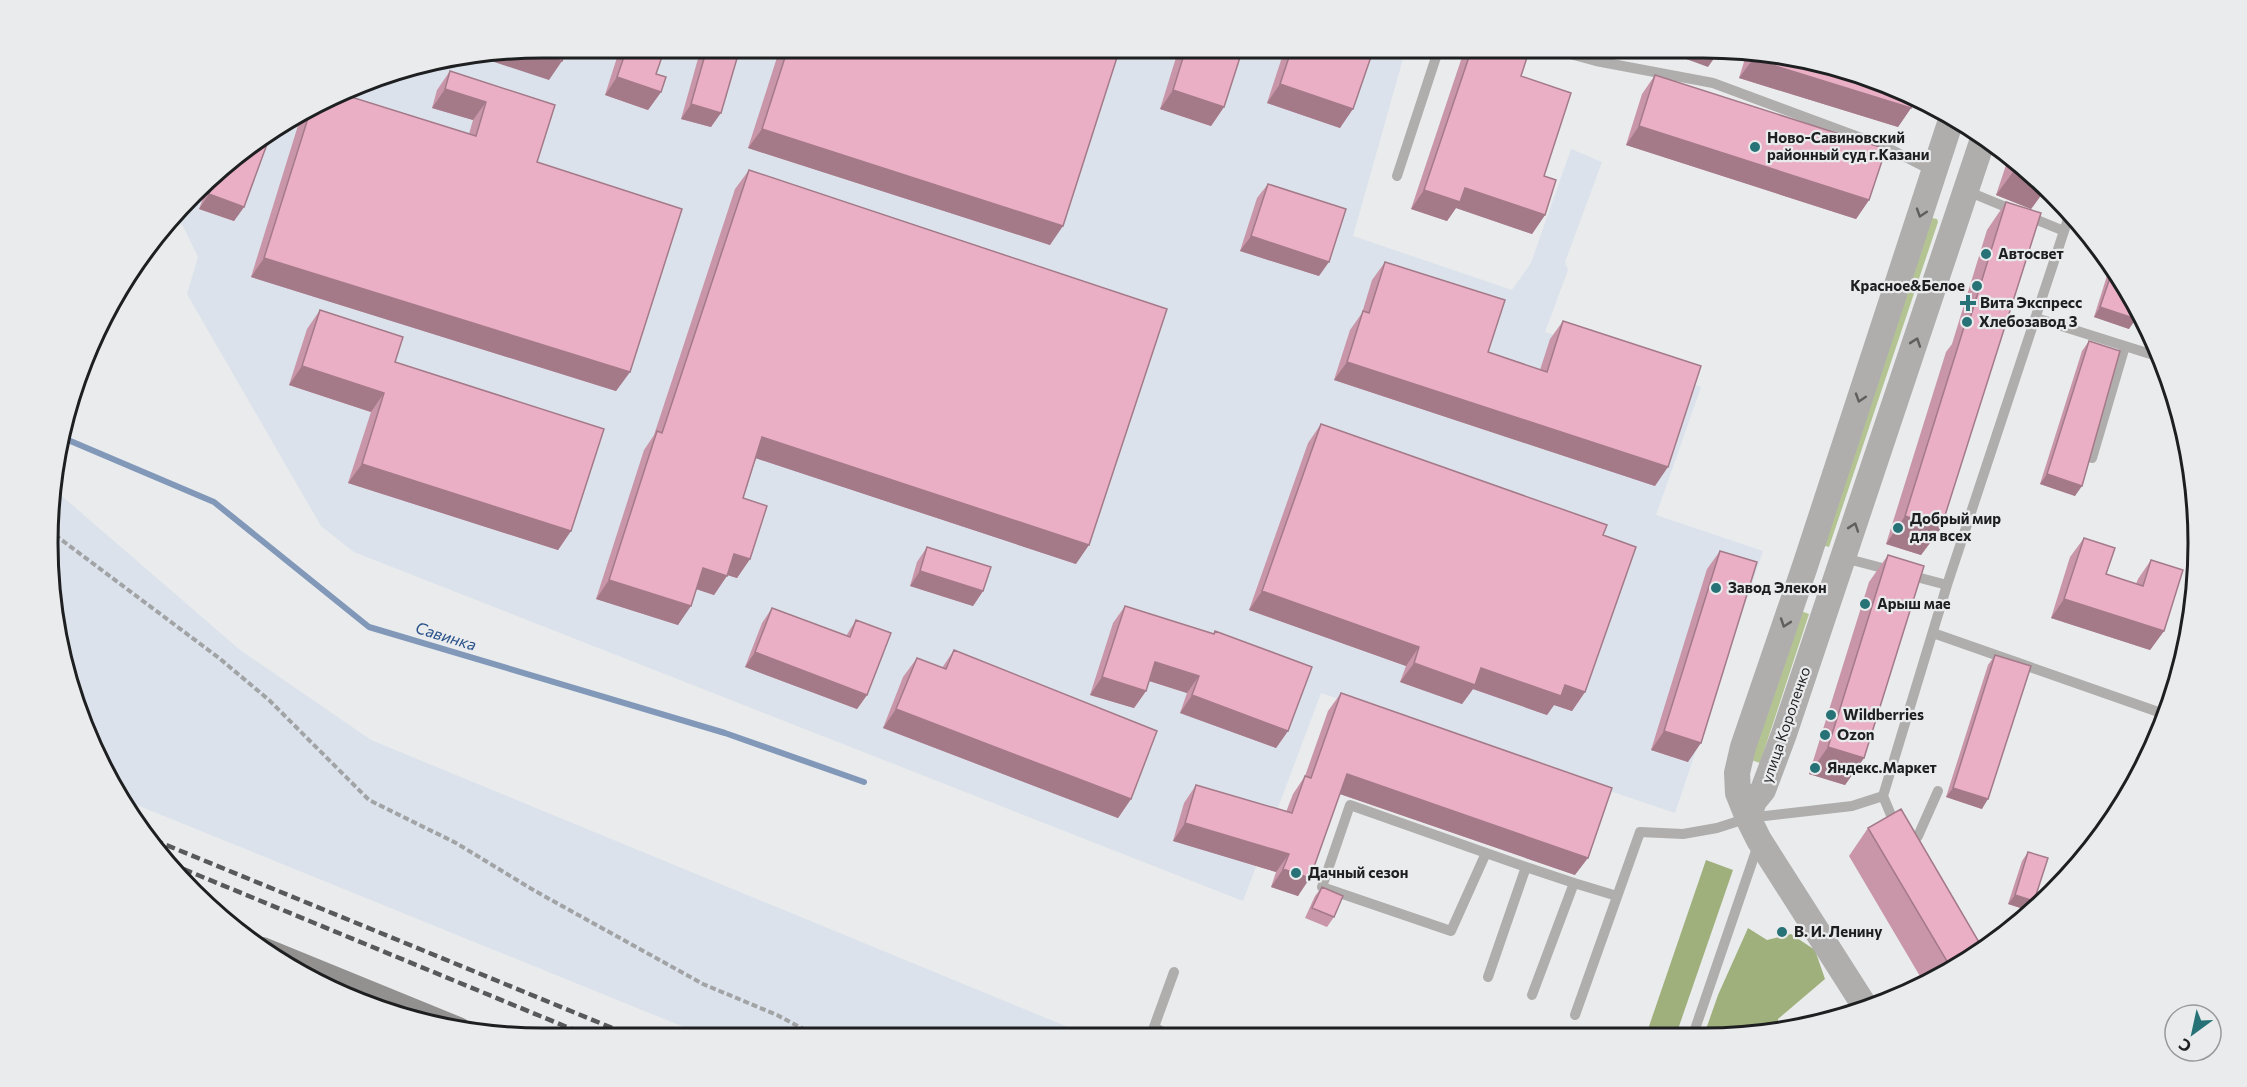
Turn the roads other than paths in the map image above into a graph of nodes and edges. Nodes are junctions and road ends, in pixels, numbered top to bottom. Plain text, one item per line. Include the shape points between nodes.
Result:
1 (1436, 58) edge
2 (1585, 58) edge
3 (1597, 58) edge
4 (1596, 61) junction
5 (1949, 125) edge
6 (1981, 146) edge
7 (1935, 172) junction
8 (1397, 176) dead end
9 (1966, 191) junction
10 (2067, 223) edge
11 (2064, 231) junction
12 (2036, 318) junction
13 (2125, 346) junction
14 (2150, 354) edge
15 (2092, 458) edge
16 (1805, 566) junction
17 (1840, 568) junction
18 (1947, 585) junction
19 (1933, 633) junction
20 (2158, 713) edge
21 (1938, 790) dead end
22 (1883, 796) junction
23 (1748, 818) junction
24 (1759, 840) junction
25 (1486, 853) junction
26 (1526, 867) junction
27 (1574, 883) junction
28 (1617, 896) junction
29 (1174, 972) dead end
30 (1488, 977) dead end
31 (1532, 995) dead end
32 (1862, 1002) edge
33 (1575, 1015) dead end
34 (1156, 1028) edge
35 (1695, 1028) edge

1 - 8 lane
2 - 4 lane
3 - 4 lane
4 - 7 lane via 1713,82 1887,148
5 - 7 street, улица Короленко
6 - 9 street, улица Короленко
7 - 9 street
7 -> 16 street, улица Короленко
9 - 11 lane
17 -> 9 street, улица Короленко
10 - 11 lane
11 - 12 lane
12 - 13 lane
12 - 18 lane
13 - 14 lane
13 - 15 lane
16 - 17 street
16 -> 23 street, улица Короленко via 1737,773 1738,794
17 - 18 lane
17 - 23 street, улица Короленко via 1775,758
18 - 19 lane
19 - 20 lane
19 - 22 lane
21 - 22 lane via 1918,836 1906,853
22 - 23 lane via 1851,806
23 - 24 street
23 - 28 lane via 1683,834 1640,832
24 - 32 street
24 - 35 lane
25 - 25 lane via 1350,805 1322,887 1451,931
25 - 26 lane
26 - 27 lane
26 - 30 lane
27 - 28 lane
27 - 31 lane
28 - 33 lane
29 - 34 lane

